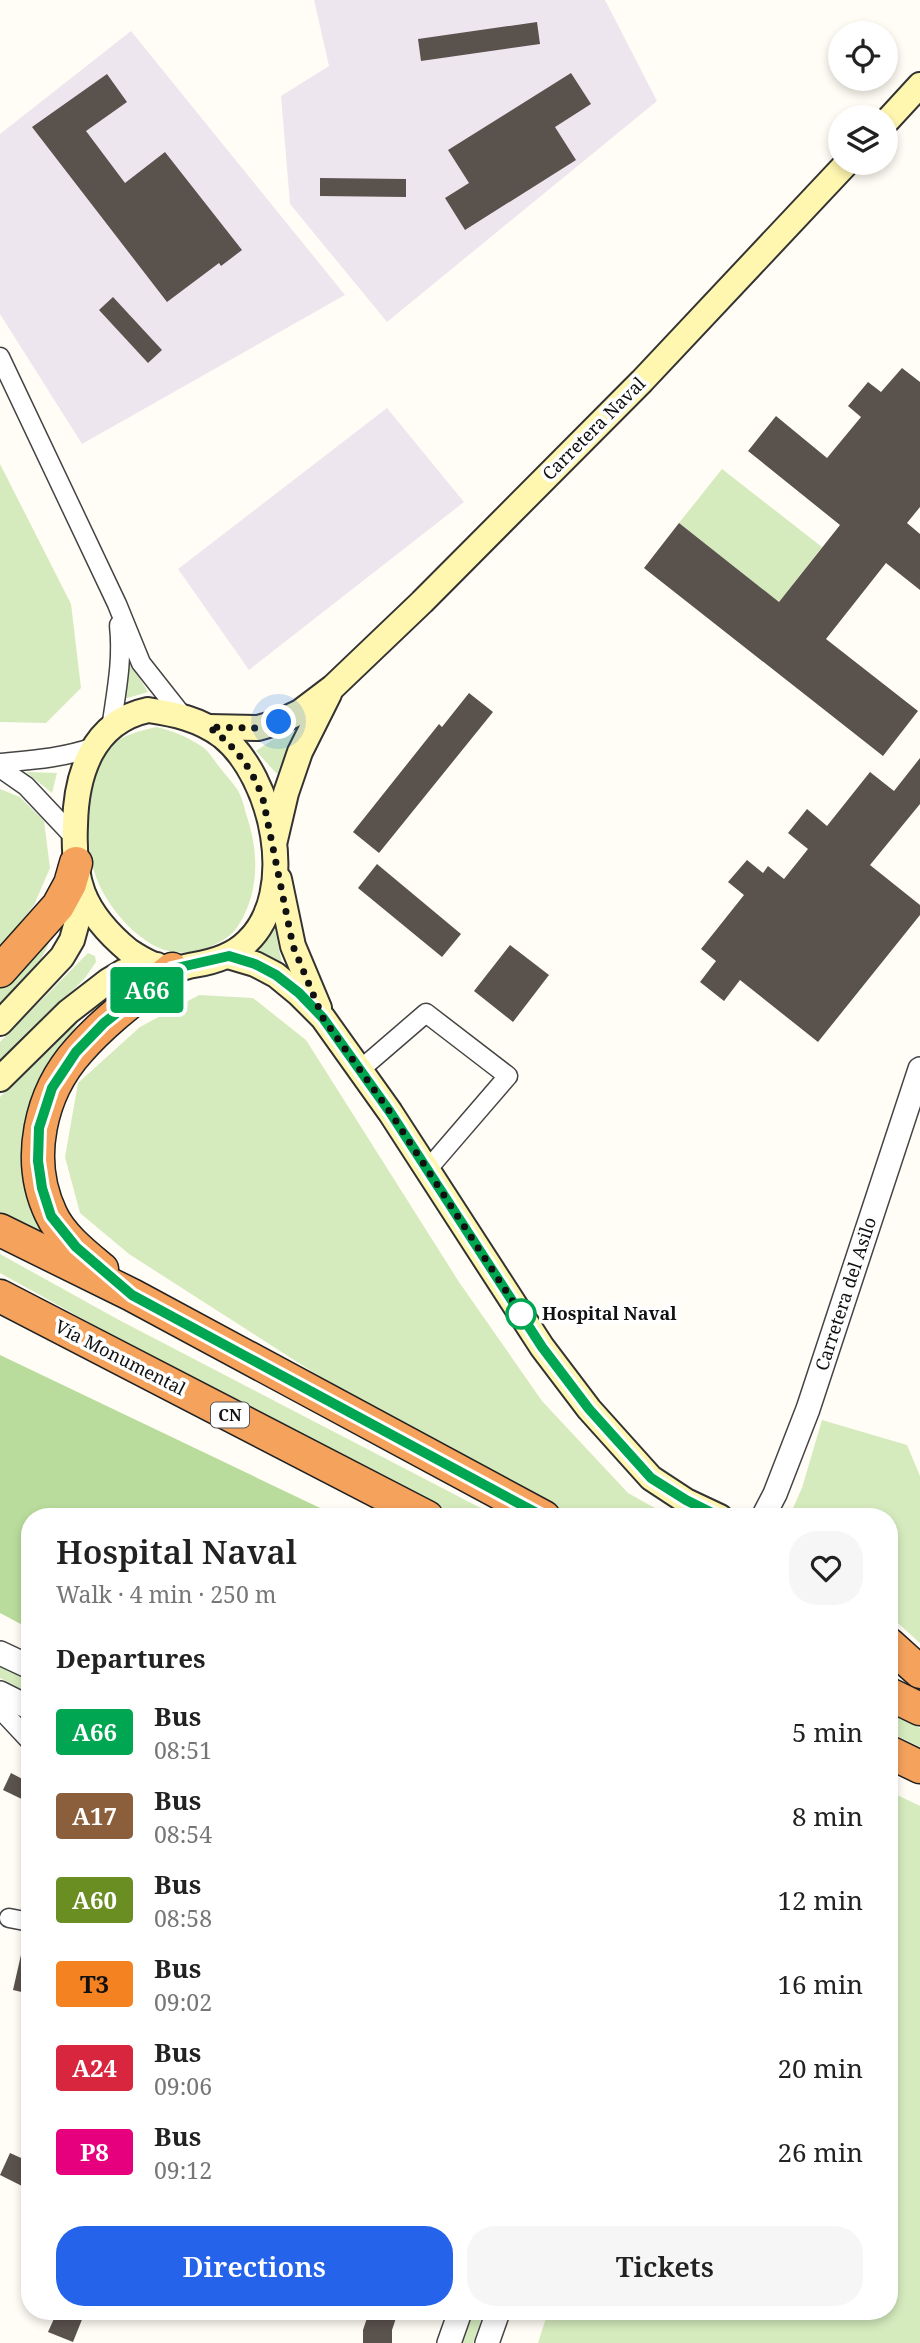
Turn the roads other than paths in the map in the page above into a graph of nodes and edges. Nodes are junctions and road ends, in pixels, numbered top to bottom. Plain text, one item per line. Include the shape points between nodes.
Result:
1 (920, 85) edge
2 (898, 109) edge
3 (836, 175) edge
4 (0, 357) edge
5 (117, 604) junction
6 (333, 687) junction
7 (182, 715) junction
8 (209, 727) junction
9 (111, 729) junction
10 (94, 747) junction
11 (0, 765) edge
12 (75, 850) junction
13 (274, 855) junction
14 (84, 896) junction
15 (229, 956) junction
16 (164, 967) junction
17 (0, 971) edge
18 (323, 1018) junction
19 (0, 1023) edge
20 (361, 1069) junction
21 (920, 1069) edge
22 (0, 1079) edge
23 (427, 1170) junction
24 (0, 1230) edge
25 (132, 1295) junction
26 (0, 1296) edge
27 (0, 1310) edge
28 (33, 1313) junction
29 (410, 1508) edge
30 (527, 1508) edge
31 (702, 1508) edge
32 (768, 1508) edge
33 (898, 1652) edge
34 (0, 1653) edge
35 (21, 1663) edge
36 (920, 1672) edge
37 (0, 1693) edge
38 (898, 1698) edge
39 (21, 1704) edge
40 (0, 1709) edge
41 (920, 1709) edge
42 (21, 1731) edge
43 (898, 1756) edge
44 (920, 1767) edge
45 (9, 1918) dead end
46 (21, 1921) edge
47 (457, 2320) edge
48 (495, 2320) edge
49 (449, 2343) edge
50 (487, 2343) edge

1 - 2 main road
3 - 6 main road, Carretera Naval via 642,381
4 - 5 street
5 - 7 street via 141,663
5 - 9 street via 122,647
6 - 8 main road, Carretera Naval via 279,722 258,728
6 - 13 main road, Carretera Naval via 300,752 286,793
7 - 8 main road
7 - 9 main road via 148,710 132,713
8 - 13 main road via 243,758 254,776 268,816
9 - 10 main road
10 - 11 street
10 - 12 main road via 78,786
11 - 12 street via 26,786
12 - 14 main road
12 - 17 highway via 69,884 58,906
13 - 15 main road via 274,891 265,917 250,940
13 - 18 main road via 293,946
14 - 16 main road via 110,934 136,956
14 - 19 main road via 72,940 62,957
15 - 16 main road
15 - 18 main road via 276,975
16 - 22 main road via 130,970 108,981 68,1012
16 - 25 highway via 76,1052 52,1088 39,1128 38,1161 51,1216 76,1247
18 - 20 main road
20 - 23 main road
20 - 23 street via 426,1013 509,1076
21 - 32 street, Carretera del Asilo via 808,1409
23 - 31 main road via 542,1347 589,1409 651,1478
24 - 25 highway
25 - 30 highway
26 - 28 highway, Vía Monumental / CN
27 - 28 highway
28 - 29 highway, Vía Monumental / CN
33 - 36 highway
34 - 35 street
37 - 39 street
38 - 41 highway
40 - 42 street
43 - 44 highway
45 - 46 street
47 - 49 street
48 - 50 street

